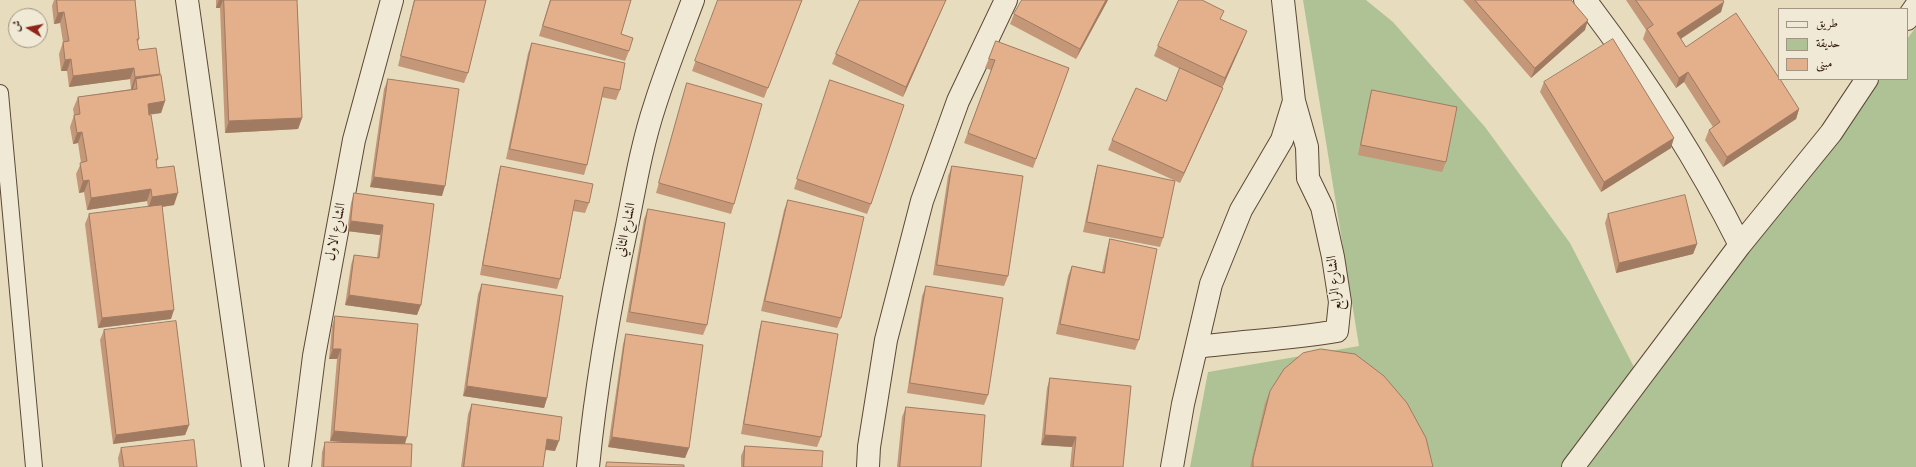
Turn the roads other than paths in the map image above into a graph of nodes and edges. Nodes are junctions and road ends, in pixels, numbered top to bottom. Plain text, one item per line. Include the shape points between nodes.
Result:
1 (187, 0) edge
2 (392, 0) edge
3 (693, 0) edge
4 (1006, 0) edge
5 (1283, 0) edge
6 (1585, 0) edge
7 (1916, 6) edge
8 (1908, 18) edge
9 (1866, 80) edge
10 (0, 93) edge
11 (1294, 101) junction
12 (1740, 245) junction
13 (1197, 347) junction
14 (34, 467) edge
15 (253, 467) edge
16 (300, 467) edge
17 (588, 467) edge
18 (868, 467) edge
19 (1172, 467) edge
20 (1573, 467) edge

1 - 15 street
2 - 16 street, الشارع الاول via 354,140 342,200 314,356
3 - 17 street, الشارع الثاني via 654,106 635,186 601,363
4 - 18 street via 958,101 922,201 886,340
5 - 11 street, الشارع الرابع
6 - 12 street via 1627,56 1678,136 1718,200
7 - 8 street
9 - 12 street via 1831,133
10 - 14 lane
11 - 13 street, الشارع الرابع via 1282,140 1241,210 1211,284
11 - 13 street, الشارع الرابع via 1308,147 1308,178 1322,207 1334,258 1340,302 1337,330
12 - 20 street
13 - 19 street, الشارع الرابع via 1183,404

